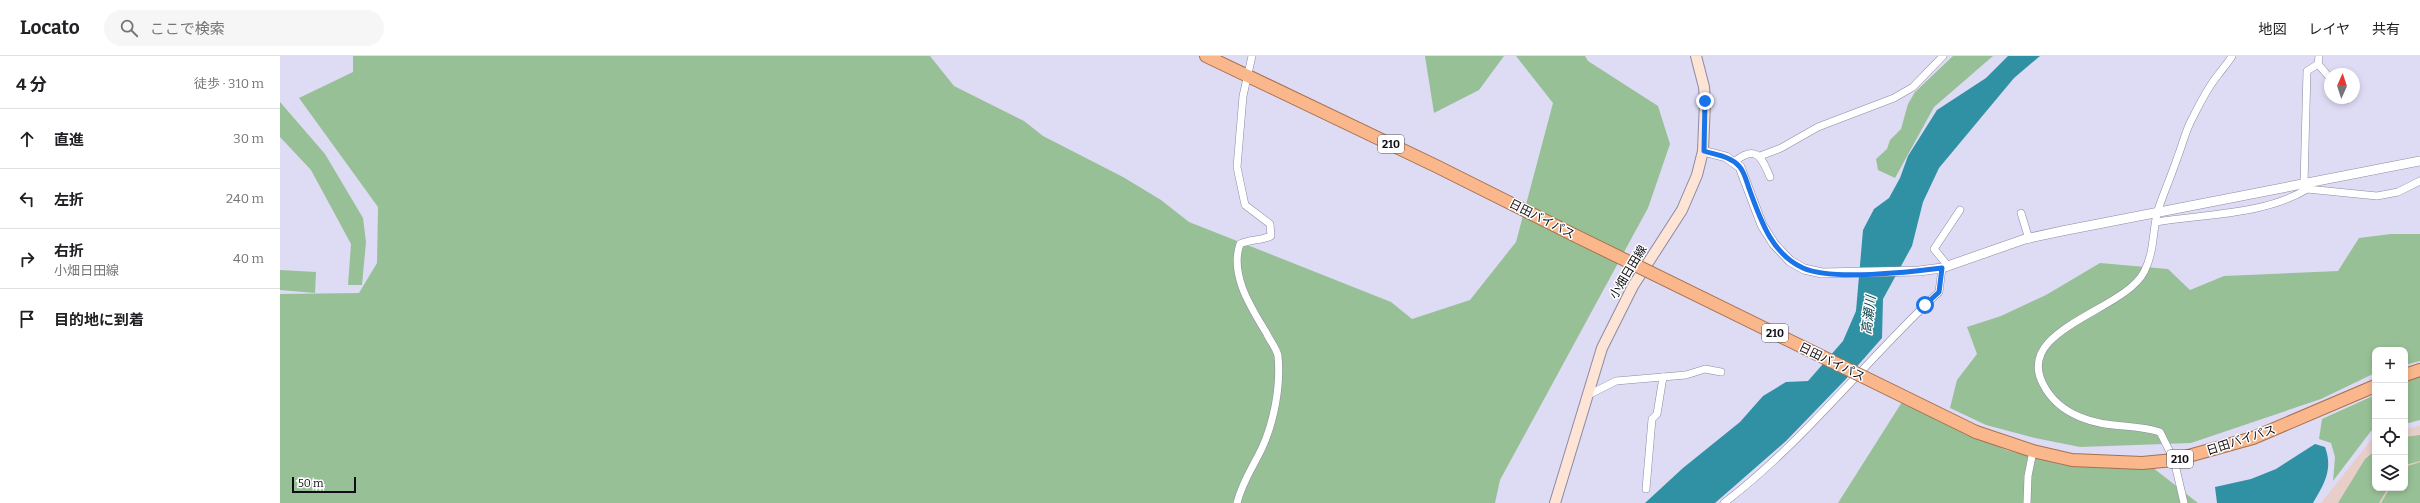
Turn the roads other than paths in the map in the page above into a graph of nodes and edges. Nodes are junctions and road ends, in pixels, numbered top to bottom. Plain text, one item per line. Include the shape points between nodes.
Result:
1 (1206, 56) edge
2 (1252, 56) edge
3 (1696, 56) edge
4 (1943, 56) edge
5 (2232, 56) edge
6 (2319, 56) edge
7 (2318, 64) junction
8 (2324, 71) edge
9 (1249, 76) junction
10 (1704, 151) junction
11 (1760, 156) junction
12 (2420, 161) edge
13 (1734, 162) junction
14 (1770, 177) dead end
15 (2420, 181) edge
16 (2306, 186) junction
17 (1960, 210) dead end
18 (2158, 212) junction
19 (2021, 213) dead end
20 (2156, 222) junction
21 (2029, 238) junction
22 (1945, 267) junction
23 (2420, 370) edge
24 (1721, 372) dead end
25 (2408, 374) edge
26 (1663, 377) junction
27 (2372, 387) edge
28 (1588, 395) junction
29 (2033, 451) junction
30 (2174, 460) junction
31 (1646, 489) dead end
32 (1237, 503) edge
33 (1555, 503) edge
34 (1724, 503) edge
35 (2027, 503) edge
36 (2184, 503) edge

1 - 9 highway, 日田バイパス / 210
2 - 9 street
3 - 10 main road, 小畑日田線 via 1704,87
4 - 11 street via 1913,87 1894,98 1818,127 1781,148
5 - 18 street via 2192,118
6 - 7 street
7 - 8 street
7 - 16 street via 2308,71
9 - 29 highway, 日田バイパス / 210, bridge via 1976,432
9 - 32 street via 1243,96 1237,167 1239,184 1244,205 1270,224 1271,236 1240,244 1237,250 1238,273 1249,303 1278,354 1275,411 1262,447 1243,482
10 - 13 street
10 - 28 main road, 小畑日田線 via 1682,210 1633,286 1602,348
11 - 13 street via 1753,153 1745,154
11 - 14 street
12 - 16 street
13 - 22 street via 1740,167 1762,225 1774,244 1790,261 1804,269 1822,273 1854,274
15 - 16 street via 2398,192 2377,196
16 - 18 street
16 - 20 street via 2295,196 2264,207
17 - 22 street via 1934,249
18 - 20 street
18 - 21 street
19 - 21 street
20 - 30 street via 2150,256 2143,273 2134,285 2061,330 2046,343 2036,368 2048,395 2061,407 2097,424 2149,428 2160,432
21 - 22 street
22 - 34 street via 1939,292 1897,331 1824,410 1766,467
23 - 25 highway
24 - 26 street via 1706,369 1686,375
26 - 28 street via 1616,381
26 - 31 street via 1657,414 1652,419
27 - 30 highway, 日田バイパス / 210 via 2253,438
28 - 33 main road, 小畑日田線
29 - 30 highway, 日田バイパス / 210 via 2072,460 2142,463
29 - 35 street via 2028,476
30 - 36 street

